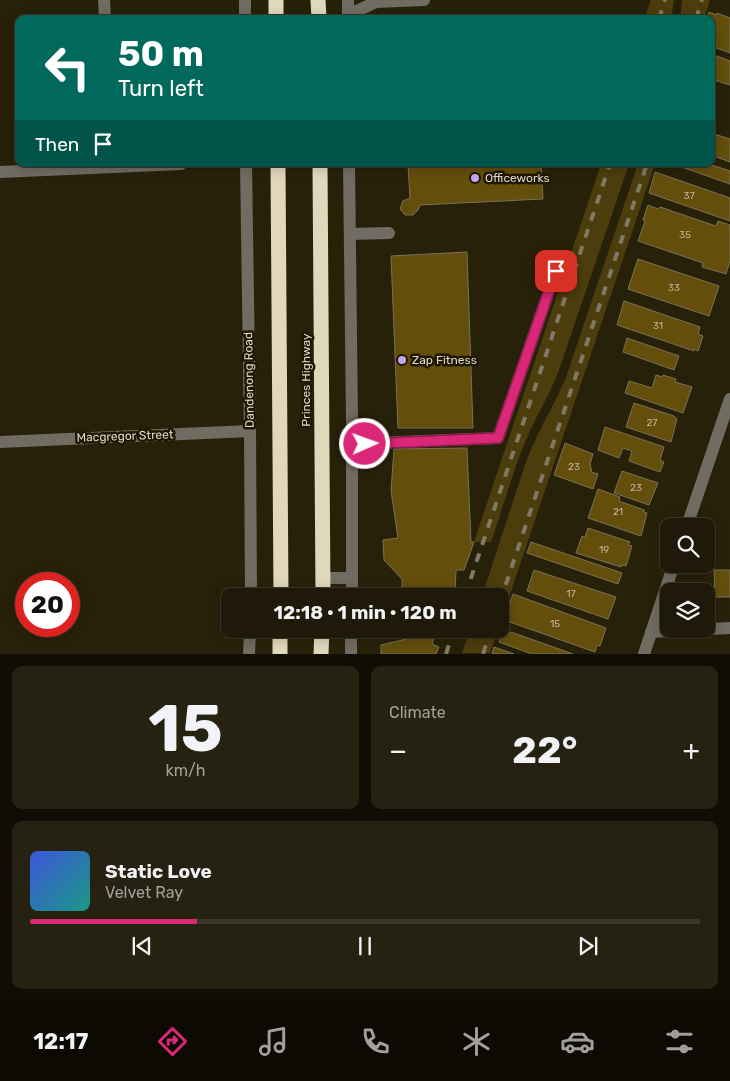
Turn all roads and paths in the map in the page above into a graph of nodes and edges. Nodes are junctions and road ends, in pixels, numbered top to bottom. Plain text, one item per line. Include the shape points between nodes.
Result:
1 (104, 0) edge
2 (245, 0) edge
3 (276, 0) edge
4 (318, 0) edge
5 (348, 0) edge
6 (424, 0) edge
7 (105, 15) edge
8 (245, 15) edge
9 (276, 15) edge
10 (319, 15) edge
11 (348, 15) edge
12 (352, 15) edge
13 (113, 167) edge
14 (246, 167) edge
15 (278, 167) edge
16 (320, 167) edge
17 (349, 167) edge
18 (0, 172) edge
19 (389, 233) dead end
20 (350, 234) junction
21 (556, 271) dead end
22 (730, 400) edge
23 (250, 431) junction
24 (0, 442) edge
25 (352, 444) junction
26 (690, 518) edge
27 (671, 573) edge
28 (323, 578) junction
29 (352, 578) junction
30 (251, 588) edge
31 (281, 588) edge
32 (323, 588) edge
33 (352, 588) edge
34 (730, 628) edge
35 (651, 632) junction
36 (250, 638) edge
37 (280, 638) edge
38 (322, 638) edge
39 (351, 638) edge
40 (249, 654) edge
41 (280, 654) edge
42 (321, 654) edge
43 (351, 654) edge
44 (644, 654) edge

1 - 7 street
2 - 8 street
3 - 9 highway
4 - 10 highway
5 - 11 street
6 - 12 street via 376,2
13 - 18 street
14 - 23 street, Dandenong Road
15 - 31 highway
16 - 28 highway, Princes Highway
17 - 20 street
19 - 20 street
20 - 25 street
21 - 25 street via 498,438
22 - 26 street
23 - 24 street, Macgregor Street
23 - 30 street, Dandenong Road
25 - 29 street
27 - 35 street
28 - 29 street
28 - 32 highway, Princes Highway
29 - 33 street
34 - 35 street
35 - 44 street
36 - 40 street
37 - 41 highway
38 - 42 highway
39 - 43 street

